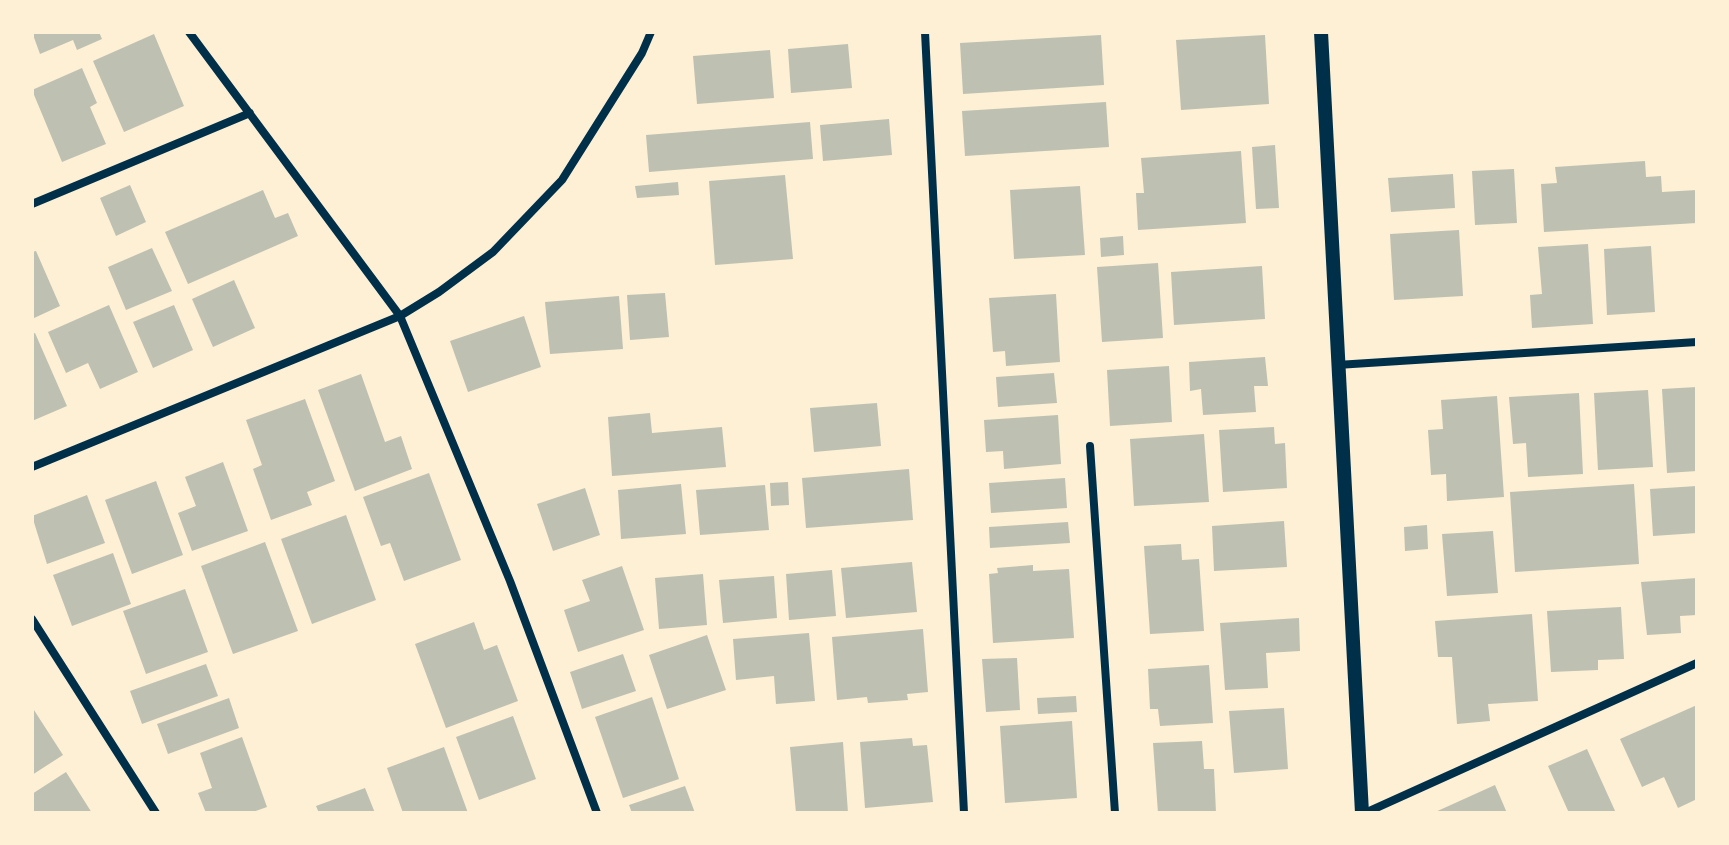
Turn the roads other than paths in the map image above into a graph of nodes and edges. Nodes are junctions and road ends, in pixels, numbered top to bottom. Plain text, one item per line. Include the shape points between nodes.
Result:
1 (189, 32) edge
2 (651, 32) edge
3 (925, 32) edge
4 (1321, 32) edge
5 (250, 113) junction
6 (32, 204) edge
7 (400, 316) junction
8 (1697, 342) edge
9 (1337, 365) junction
10 (1090, 446) dead end
11 (32, 467) edge
12 (32, 619) edge
13 (1697, 663) edge
14 (150, 811) edge
15 (597, 813) edge
16 (964, 813) edge
17 (1115, 813) edge
18 (1364, 813) edge

1 - 5 street
2 - 7 street via 562,180 493,252
3 - 16 street
4 - 9 street
5 - 6 street
5 - 7 street
7 - 11 street
7 - 15 street via 510,581
8 - 9 street
9 - 18 street
10 - 17 street
12 - 14 street
13 - 18 street

